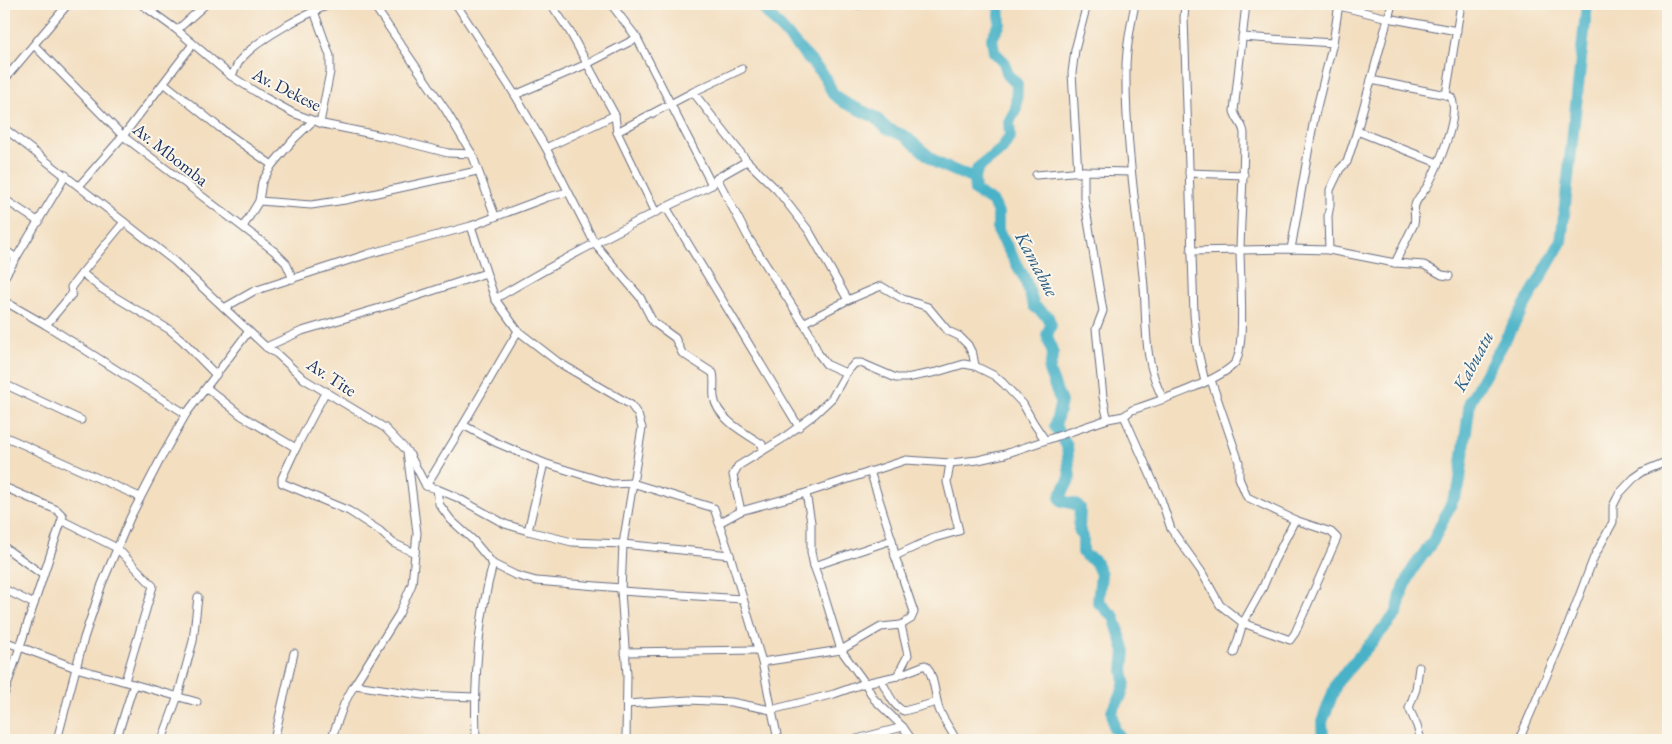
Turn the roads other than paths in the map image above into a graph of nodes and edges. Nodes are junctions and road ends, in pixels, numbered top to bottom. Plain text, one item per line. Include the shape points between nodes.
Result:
1 (68, 4) edge
2 (142, 4) edge
3 (156, 4) edge
4 (206, 4) edge
5 (331, 4) edge
6 (373, 4) edge
7 (456, 4) edge
8 (551, 4) edge
9 (611, 4) edge
10 (1087, 4) edge
11 (1135, 4) edge
12 (1185, 4) edge
13 (1246, 4) edge
14 (1392, 4) edge
15 (1462, 4) edge
16 (1339, 5) edge
17 (150, 10) junction
18 (314, 11) junction
19 (1388, 18) junction
20 (176, 30) junction
21 (1457, 31) junction
22 (1242, 37) junction
23 (637, 38) junction
24 (1333, 43) junction
25 (193, 44) junction
26 (34, 45) junction
27 (587, 64) junction
28 (742, 68) dead end
29 (232, 76) junction
30 (4, 80) edge
31 (1371, 80) junction
32 (164, 83) junction
33 (693, 92) junction
34 (515, 95) junction
35 (1446, 96) junction
36 (672, 104) junction
37 (615, 116) junction
38 (317, 122) junction
39 (4, 128) edge
40 (1357, 131) junction
41 (617, 132) junction
42 (124, 136) junction
43 (546, 148) junction
44 (472, 154) junction
45 (747, 161) junction
46 (1438, 163) junction
47 (272, 164) junction
48 (478, 171) junction
49 (1081, 172) junction
50 (1131, 172) junction
51 (1189, 173) junction
52 (66, 175) junction
53 (1036, 175) dead end
54 (1244, 175) junction
55 (717, 178) junction
56 (712, 184) junction
57 (79, 186) junction
58 (568, 192) junction
59 (4, 199) edge
60 (258, 201) junction
61 (666, 207) junction
62 (655, 211) junction
63 (495, 216) junction
64 (39, 222) junction
65 (124, 222) junction
66 (470, 226) junction
67 (243, 227) junction
68 (595, 244) junction
69 (4, 249) edge
70 (1291, 249) junction
71 (1240, 250) junction
72 (1329, 250) junction
73 (1191, 251) junction
74 (16, 258) junction
75 (1395, 263) junction
76 (486, 272) junction
77 (82, 273) junction
78 (1449, 276) dead end
79 (4, 278) edge
80 (293, 279) junction
81 (495, 300) junction
82 (848, 300) junction
83 (4, 301) edge
84 (224, 308) junction
85 (803, 323) junction
86 (46, 324) junction
87 (250, 331) junction
88 (518, 331) junction
89 (266, 347) junction
90 (975, 366) junction
91 (846, 373) junction
92 (216, 375) junction
93 (1208, 381) junction
94 (4, 384) edge
95 (207, 388) junction
96 (326, 391) junction
97 (1163, 399) junction
98 (186, 414) junction
99 (1124, 416) junction
100 (1108, 419) junction
101 (81, 420) dead end
102 (463, 425) junction
103 (799, 427) junction
104 (4, 436) edge
105 (1045, 440) junction
106 (296, 448) junction
107 (763, 450) junction
108 (407, 451) junction
109 (1668, 462) edge
110 (544, 463) junction
111 (950, 463) junction
112 (870, 471) junction
113 (632, 483) junction
114 (426, 486) junction
115 (4, 487) edge
116 (437, 489) junction
117 (806, 493) junction
118 (140, 497) junction
119 (741, 511) junction
120 (1295, 520) junction
121 (63, 521) junction
122 (719, 523) junction
123 (528, 532) junction
124 (892, 540) junction
125 (623, 544) junction
126 (4, 546) edge
127 (117, 548) junction
128 (415, 553) junction
129 (730, 554) junction
130 (894, 556) junction
131 (493, 564) junction
132 (814, 566) junction
133 (43, 575) junction
134 (4, 589) edge
135 (621, 589) junction
136 (198, 597) dead end
137 (742, 599) junction
138 (34, 604) junction
139 (1243, 622) junction
140 (900, 625) junction
141 (4, 641) edge
142 (20, 648) junction
143 (758, 650) junction
144 (841, 650) junction
145 (624, 652) junction
146 (294, 653) dead end
147 (1234, 653) dead end
148 (762, 662) junction
149 (1419, 667) dead end
150 (76, 668) junction
151 (897, 676) junction
152 (881, 680) junction
153 (125, 681) junction
154 (865, 683) junction
155 (134, 684) junction
156 (355, 684) junction
157 (4, 695) edge
158 (178, 696) junction
159 (475, 697) junction
160 (197, 702) dead end
161 (937, 702) junction
162 (626, 704) junction
163 (771, 710) junction
164 (903, 727) junction
165 (56, 740) edge
166 (116, 740) edge
167 (162, 740) edge
168 (274, 740) edge
169 (331, 740) edge
170 (476, 740) edge
171 (626, 740) edge
172 (778, 740) edge
173 (853, 740) edge
174 (912, 740) edge
175 (956, 740) edge
176 (1421, 740) edge
177 (1519, 740) edge

1 - 26 street
2 - 17 street, Av. Dekese
3 - 17 street
4 - 20 street
5 - 18 street
6 - 44 street
7 - 34 street
8 - 27 street
9 - 23 street
10 - 49 street via 1072,73
11 - 50 street via 1126,66
12 - 51 street
13 - 22 street
14 - 19 street
15 - 21 street
16 - 19 street
16 - 24 street
17 - 20 street, Av. Dekese
18 - 29 street via 254,48 241,60
18 - 38 street via 330,56 330,72
19 - 21 street
19 - 31 street
20 - 25 street, Av. Dekese
21 - 35 street
22 - 24 street
22 - 54 street via 1234,111 1243,127
23 - 27 street
23 - 36 street
24 - 70 street via 1314,119
25 - 29 street, Av. Dekese
25 - 32 street
26 - 30 street
26 - 42 street, Av. Mbomba
27 - 34 street
27 - 37 street
28 - 33 street
29 - 38 street, Av. Dekese via 264,97
31 - 35 street
31 - 40 street
32 - 42 street
32 - 47 street
33 - 36 street
33 - 45 street
34 - 43 street
35 - 46 street via 1453,100 1453,113
36 - 41 street
36 - 56 street
37 - 41 street
37 - 43 street
38 - 44 street, Av. Dekese via 448,153
38 - 47 street via 294,139
39 - 52 street, Av. Tite
40 - 46 street
40 - 72 street via 1347,162 1330,190
41 - 62 street
42 - 57 street
42 - 67 street, Av. Mbomba
43 - 58 street
44 - 48 street
45 - 55 street
45 - 82 street via 777,190 809,231
46 - 75 street via 1414,206 1416,219
47 - 60 street via 262,182
48 - 60 street via 312,205
48 - 63 street
49 - 50 street
49 - 53 street
49 - 100 street via 1103,311 1096,329
50 - 97 street via 1144,279 1146,339 1154,380
51 - 54 street
51 - 73 street
52 - 57 street, Av. Tite
52 - 64 street
54 - 71 street
55 - 56 street
55 - 85 street via 748,237
56 - 61 street
57 - 65 street, Av. Tite
58 - 63 street
58 - 68 street
59 - 64 street
60 - 67 street
61 - 62 street
61 - 103 street
62 - 68 street
63 - 66 street
64 - 74 street
65 - 77 street
65 - 84 street, Av. Tite via 174,261
66 - 76 street
66 - 80 street
67 - 80 street, Av. Mbomba via 286,263
68 - 81 street
68 - 107 street via 640,297 653,322 675,338 682,352 713,373 714,399 718,407 737,429 762,444
69 - 74 street
70 - 71 street
70 - 72 street
71 - 73 street
71 - 93 street via 1240,341 1237,358 1231,366
72 - 75 street
73 - 93 street via 1197,347
74 - 79 street
75 - 78 street via 1424,265
76 - 81 street
76 - 89 street via 302,331
77 - 86 street via 72,287 72,294
77 - 92 street via 102,289 170,330
80 - 84 street via 254,291
81 - 88 street
82 - 85 street
82 - 90 street via 881,286 903,300 928,307 948,331 968,345
83 - 86 street
84 - 87 street, Av. Tite
85 - 91 street via 826,364
86 - 98 street
87 - 89 street, Av. Tite
87 - 92 street
88 - 102 street
88 - 113 street via 558,362 631,406 638,415 642,428
89 - 96 street, Av. Tite via 304,379
90 - 91 street via 964,364 896,378 855,363
90 - 105 street via 1004,383 1023,404
91 - 103 street via 832,398
92 - 95 street
93 - 97 street
93 - 120 street via 1239,462 1239,478 1247,497
94 - 101 street
95 - 98 street
95 - 106 street via 242,416
96 - 106 street
96 - 108 street, Av. Tite via 385,428
97 - 99 street
98 - 118 street
99 - 100 street
99 - 139 street via 1171,529 1220,605
100 - 105 street
102 - 110 street
102 - 114 street
103 - 107 street
104 - 118 street
105 - 111 street via 1005,454
106 - 128 street via 282,483 350,511 393,544
107 - 119 street via 742,462 733,474
108 - 114 street, Av. Tite
108 - 128 street via 417,533
109 - 177 street via 1644,471 1619,494 1613,506 1613,522 1594,557
110 - 113 street via 612,484
110 - 123 street
111 - 112 street via 906,460
111 - 130 street via 947,482 959,531
112 - 117 street
112 - 124 street
113 - 122 street via 712,507
113 - 125 street
114 - 116 street
115 - 121 street via 57,510 62,513
116 - 123 street via 505,524
116 - 131 street via 439,504
117 - 119 street
117 - 132 street
118 - 127 street
119 - 122 street
120 - 139 street
120 - 139 street via 1331,532 1337,538 1293,637 1290,640
121 - 127 street
121 - 133 street
122 - 129 street
123 - 125 street via 572,542
124 - 130 street
124 - 132 street
125 - 129 street
125 - 135 street
126 - 133 street
127 - 150 street via 102,584
127 - 153 street via 153,586
128 - 156 street via 412,584 399,614
129 - 137 street
130 - 140 street via 914,612 911,619
131 - 135 street via 536,581
131 - 159 street via 479,630
132 - 144 street
133 - 138 street
134 - 138 street
135 - 137 street
135 - 145 street
136 - 158 street via 193,641
137 - 143 street
138 - 142 street
139 - 147 street
140 - 144 street via 881,627
140 - 151 street via 908,655
141 - 142 street
142 - 150 street
142 - 157 street
143 - 145 street
143 - 148 street
144 - 148 street
144 - 154 street
145 - 162 street
146 - 168 street
148 - 163 street
149 - 176 street via 1416,690 1409,708
150 - 153 street
150 - 165 street
151 - 152 street
151 - 161 street via 926,665
152 - 154 street
152 - 161 street via 890,697 904,712
153 - 155 street
154 - 163 street
154 - 164 street via 874,699
155 - 158 street
155 - 166 street
156 - 159 street via 422,695
156 - 169 street
158 - 160 street
158 - 167 street
159 - 170 street
161 - 175 street
162 - 163 street via 689,700 730,702
162 - 171 street
163 - 172 street
164 - 173 street
164 - 174 street

